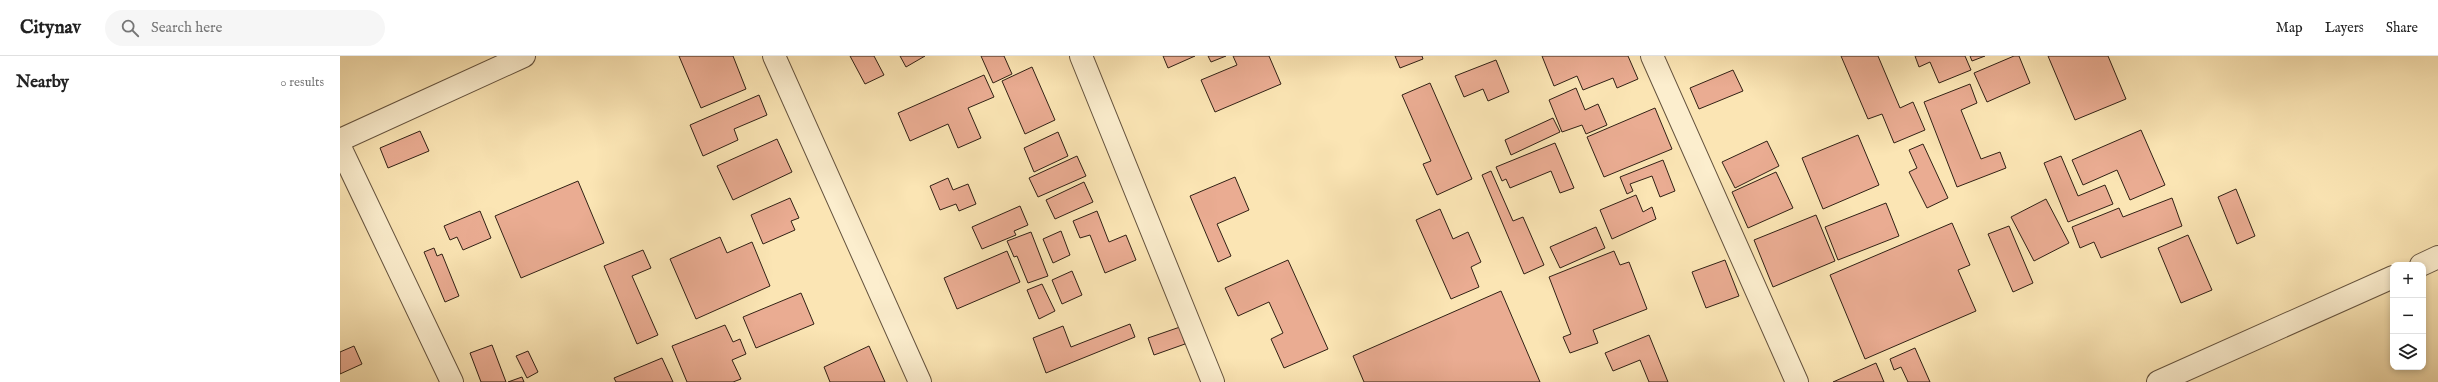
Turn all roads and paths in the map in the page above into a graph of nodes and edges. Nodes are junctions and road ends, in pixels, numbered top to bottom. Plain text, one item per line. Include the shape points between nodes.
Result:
1 (524, 56) edge
2 (774, 56) edge
3 (1081, 56) edge
4 (1652, 56) edge
5 (340, 140) edge
6 (340, 147) edge
7 (2438, 257) edge
8 (2426, 263) edge
9 (2390, 278) edge
10 (452, 382) edge
11 (920, 382) edge
12 (1213, 382) edge
13 (1797, 382) edge
14 (2158, 382) edge

1 - 5 street
2 - 11 street
3 - 12 street
4 - 13 street
6 - 10 street
7 - 8 street
9 - 14 street

